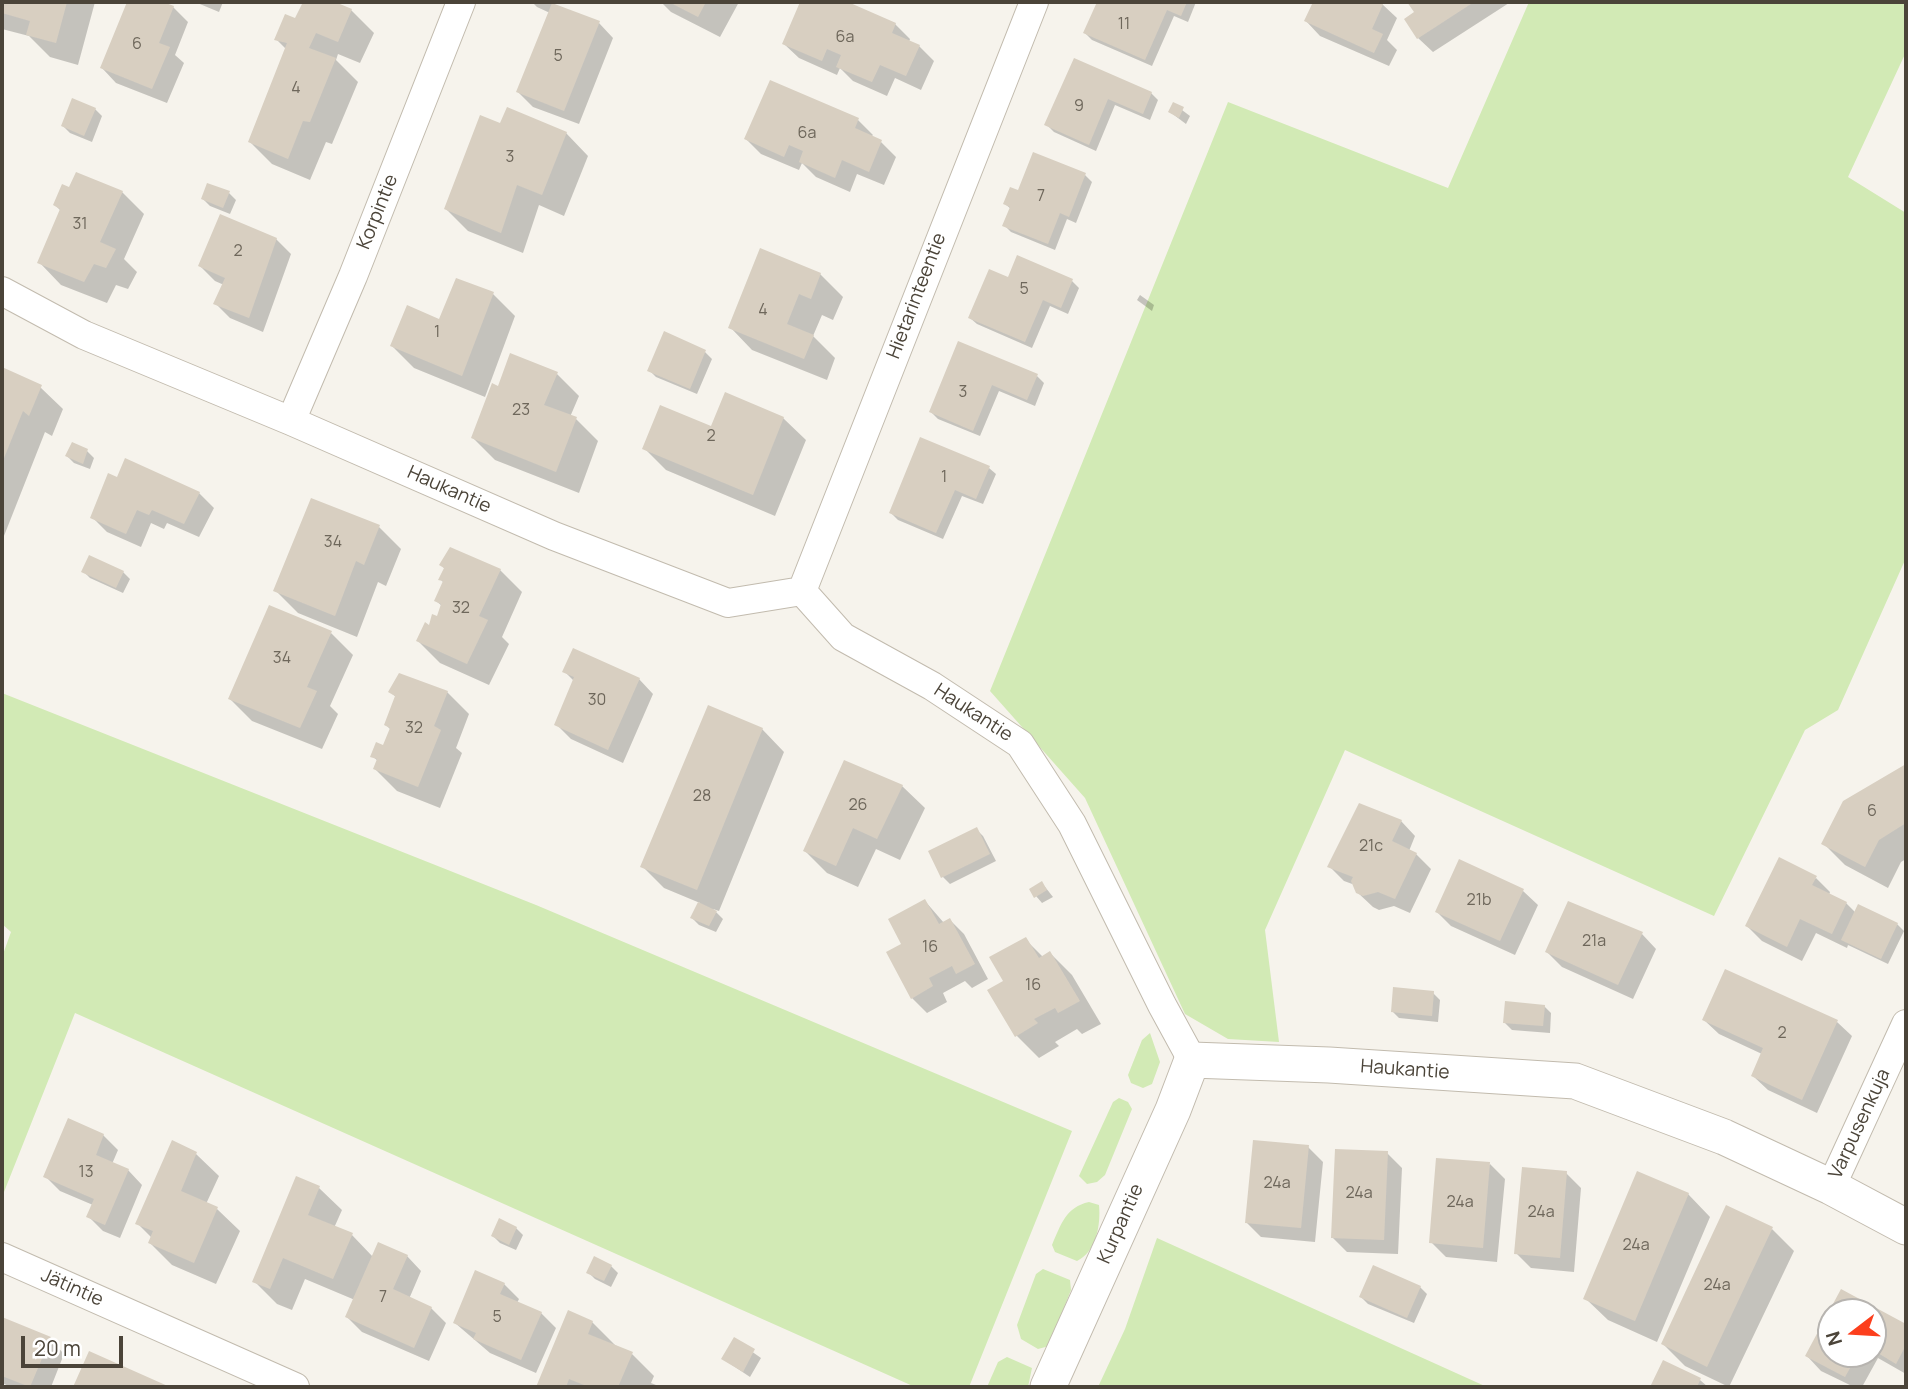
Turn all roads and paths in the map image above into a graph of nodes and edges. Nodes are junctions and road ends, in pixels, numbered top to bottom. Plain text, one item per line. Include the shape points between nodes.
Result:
1 (1034, 2) edge
2 (455, 4) edge
3 (2, 291) edge
4 (291, 421) junction
5 (802, 591) junction
6 (1906, 1024) edge
7 (1192, 1060) junction
8 (1831, 1187) junction
9 (1906, 1227) edge
10 (2, 1257) edge
11 (295, 1387) edge
12 (1048, 1387) edge

1 - 5 street, Hietarinteentie
2 - 4 street, Korpintie via 353,276
3 - 4 street, Haukantie via 84,335
4 - 5 street, Haukantie via 554,536 728,603
5 - 7 street, Haukantie via 843,637 932,686 1020,744 1072,824
6 - 8 street, Varpusenkuja
7 - 8 street, Haukantie via 1575,1081 1724,1137
7 - 12 street, Kurpantie
8 - 9 street, Haukantie
10 - 11 street, Jätintie

